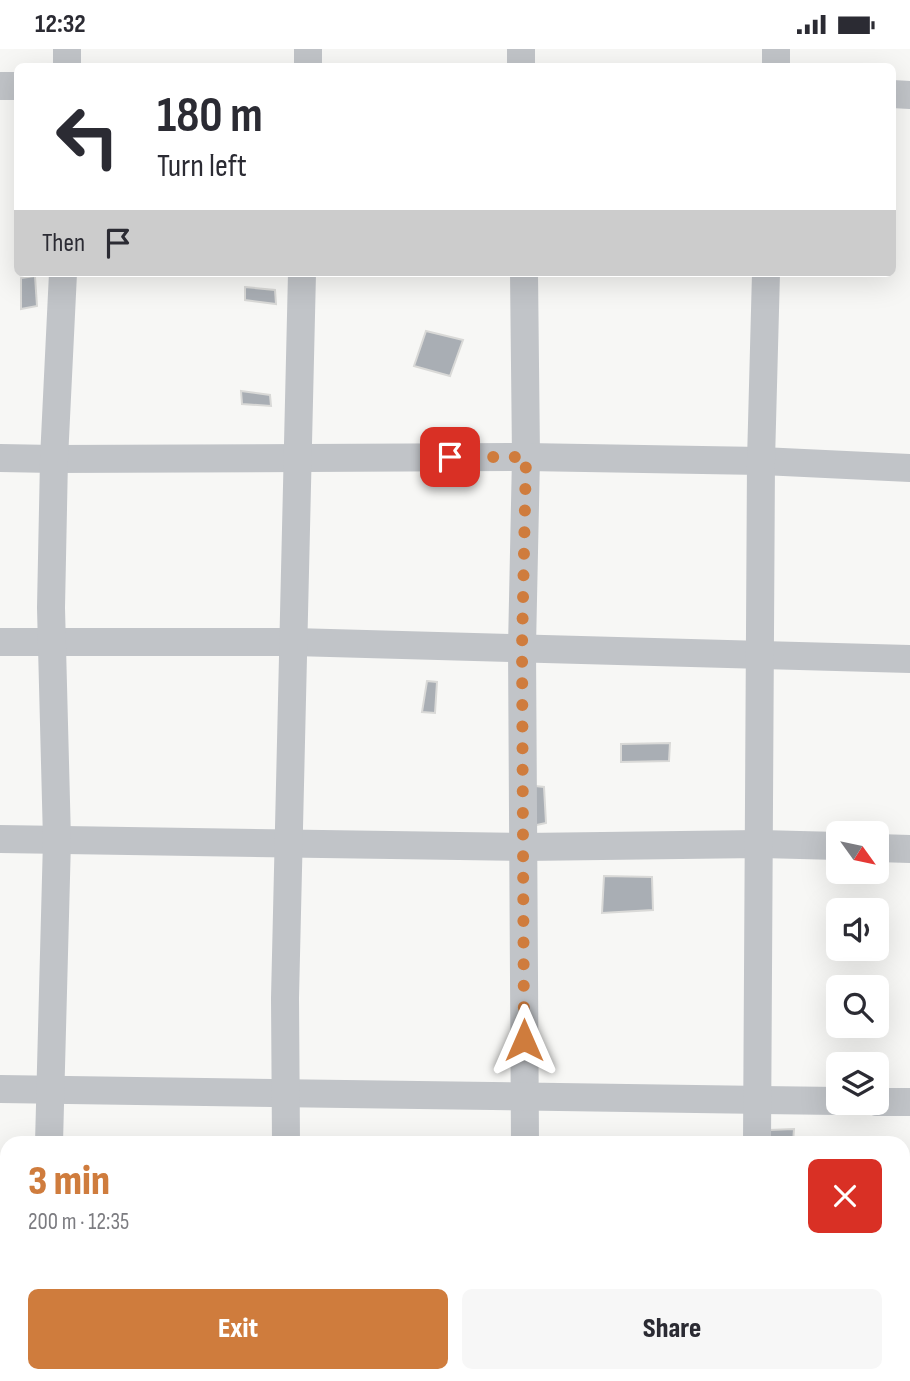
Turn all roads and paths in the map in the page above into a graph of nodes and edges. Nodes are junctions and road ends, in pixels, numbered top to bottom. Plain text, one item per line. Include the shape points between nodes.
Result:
1 (63, 277) edge
2 (302, 277) edge
3 (524, 277) edge
4 (766, 277) edge
5 (0, 457) edge
6 (526, 457) junction
7 (54, 459) junction
8 (297, 459) junction
9 (761, 461) junction
10 (910, 468) edge
11 (0, 642) edge
12 (294, 642) junction
13 (52, 643) junction
14 (522, 647) junction
15 (761, 656) junction
16 (910, 659) edge
17 (0, 839) edge
18 (57, 840) junction
19 (289, 844) junction
20 (759, 844) junction
21 (826, 846) edge
22 (524, 847) junction
23 (889, 848) edge
24 (910, 849) edge
25 (0, 1089) edge
26 (50, 1091) junction
27 (285, 1093) junction
28 (524, 1095) junction
29 (757, 1100) junction
30 (826, 1101) edge
31 (889, 1102) edge
32 (910, 1102) edge
33 (49, 1136) edge
34 (286, 1136) edge
35 (525, 1136) edge
36 (757, 1136) edge

1 - 7 street
2 - 8 street
3 - 6 street
4 - 9 street
5 - 7 street
6 - 8 street
6 - 9 street
6 - 14 street
7 - 8 street
7 - 13 street
8 - 12 street
9 - 10 street
9 - 15 street
11 - 13 street
12 - 13 street
12 - 14 street
12 - 19 street
13 - 18 street
14 - 15 street
14 - 22 street
15 - 16 street
15 - 20 street
17 - 18 street
18 - 19 street
18 - 26 street
19 - 22 street
19 - 27 street
20 - 21 street
20 - 22 street
20 - 29 street
22 - 28 street
23 - 24 street
25 - 26 street
26 - 27 street
26 - 33 street
27 - 28 street
27 - 34 street
28 - 29 street
28 - 35 street
29 - 30 street
29 - 36 street
31 - 32 street

